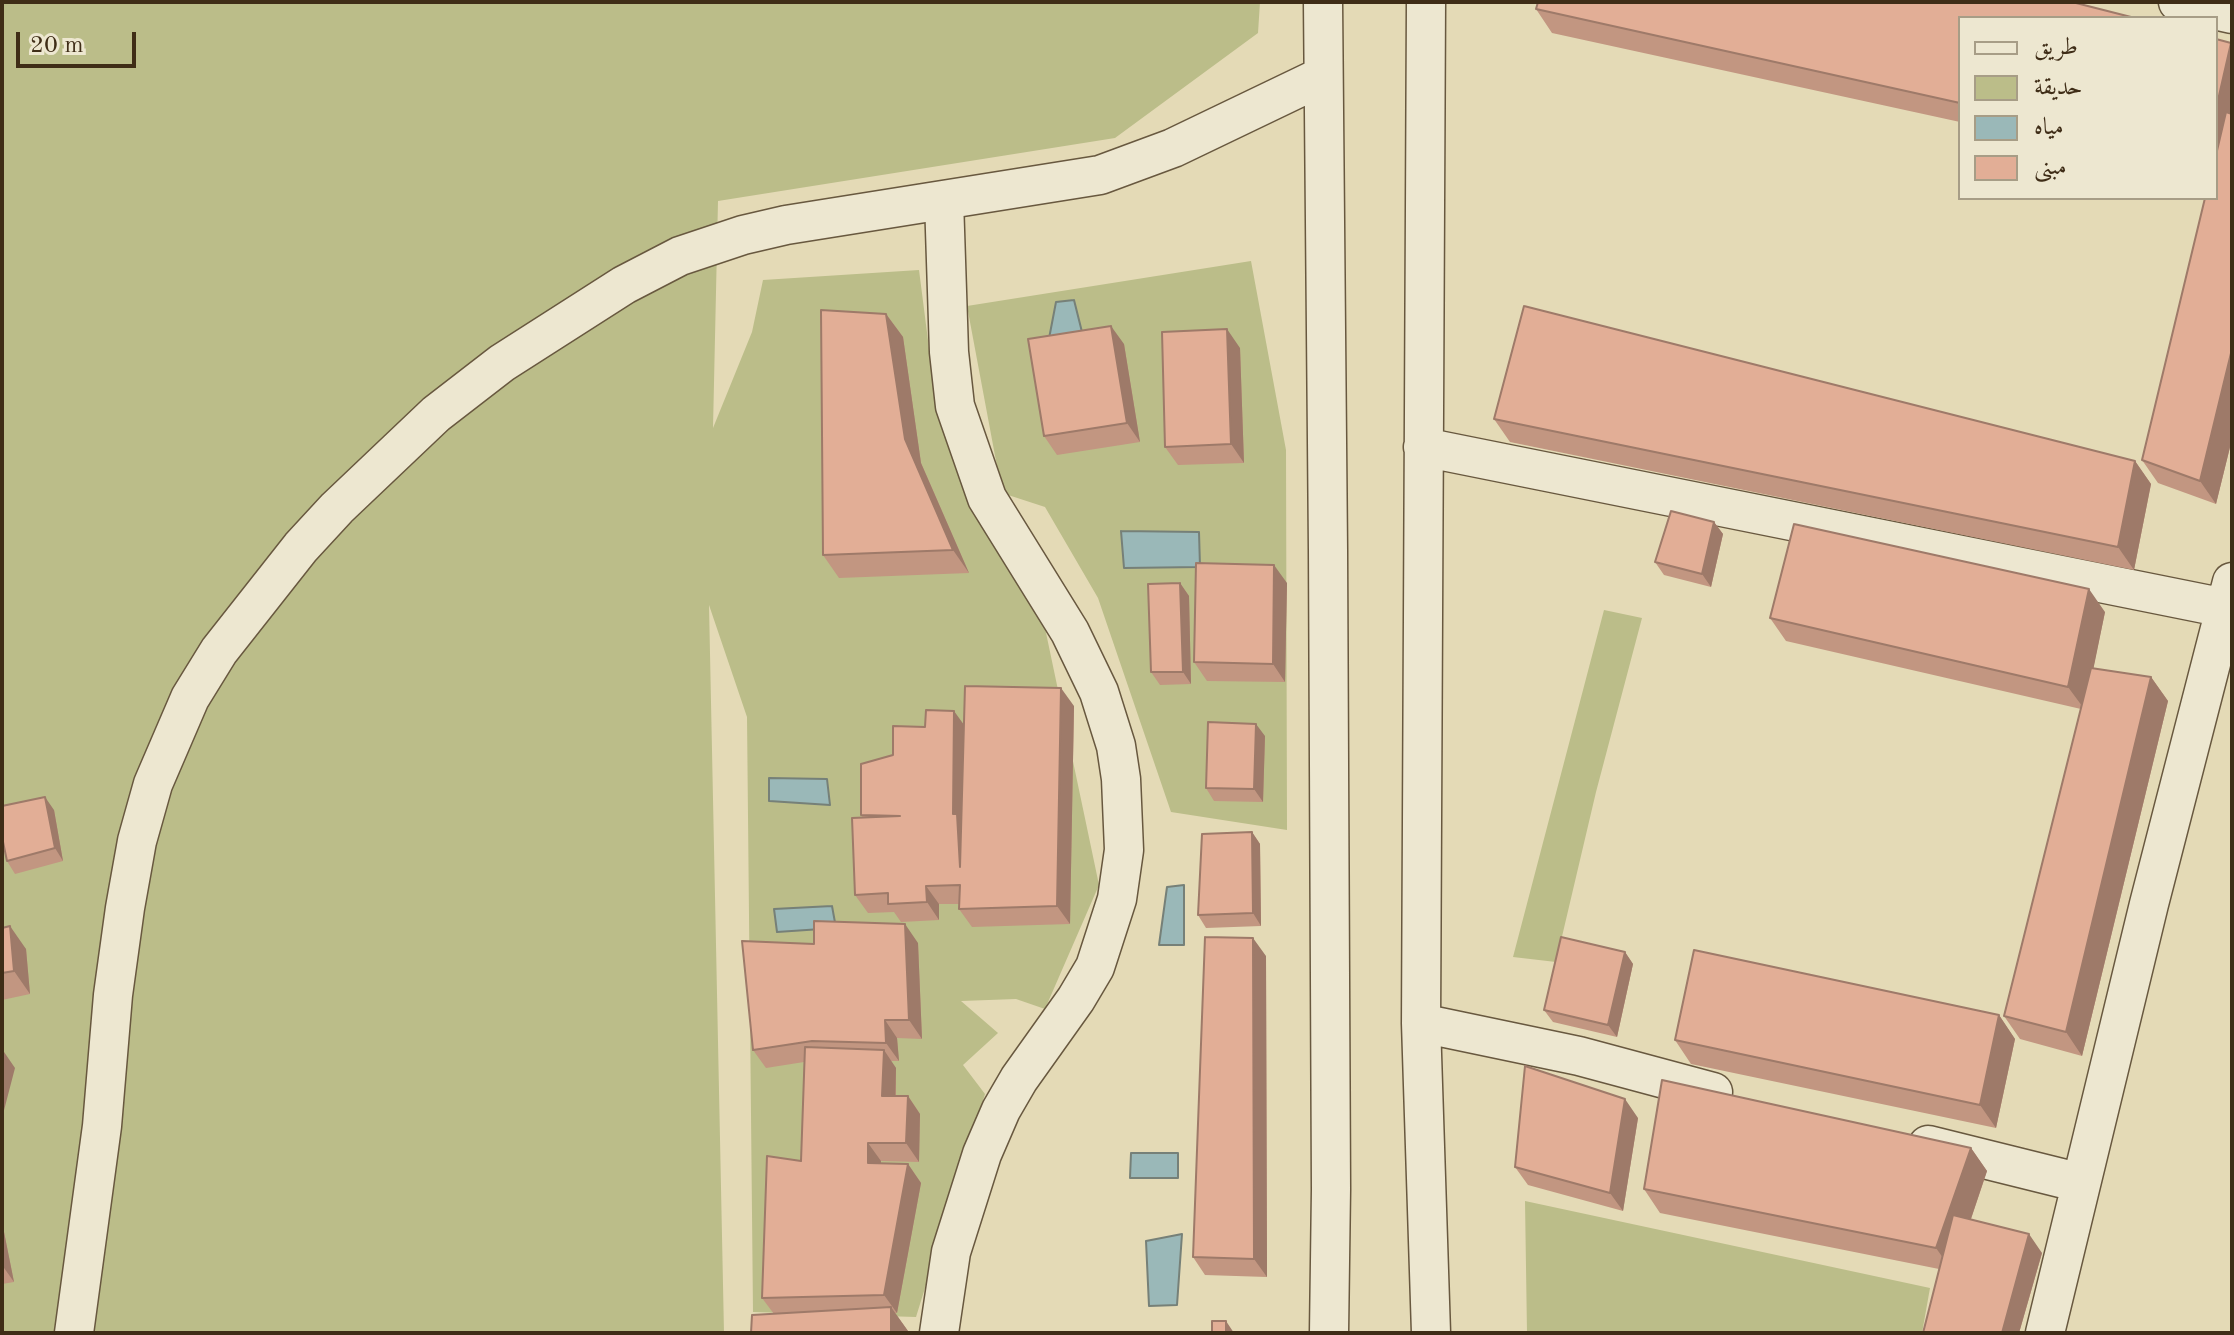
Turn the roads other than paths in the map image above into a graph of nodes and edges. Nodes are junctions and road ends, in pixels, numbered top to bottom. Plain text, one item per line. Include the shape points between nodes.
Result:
1 (1323, 2) edge
2 (1426, 2) edge
3 (2178, 2) edge
4 (2232, 14) edge
5 (1323, 76) junction
6 (944, 200) junction
7 (1423, 447) junction
8 (2228, 595) edge
9 (1421, 1023) junction
10 (1743, 1100) edge
11 (1897, 1137) edge
12 (2081, 1183) junction
13 (74, 1333) edge
14 (939, 1333) edge
15 (1329, 1333) edge
16 (1431, 1333) edge
17 (2045, 1333) edge

1 - 5 street
2 - 7 street
3 - 4 street
5 - 6 street via 1173,148 1112,171
5 - 15 street
6 - 13 street via 743,235 680,256 624,285 502,363 436,414 337,508 261,596 190,698 153,784 137,841 113,995 102,1126
6 - 14 street via 955,406 987,498 1070,632 1099,692 1118,757 1124,850 1117,899 1095,967 1019,1079 982,1154 951,1252
7 - 8 street
7 - 9 street
8 - 12 street
9 - 10 street via 1579,1056
9 - 16 street
11 - 12 street
12 - 17 street

